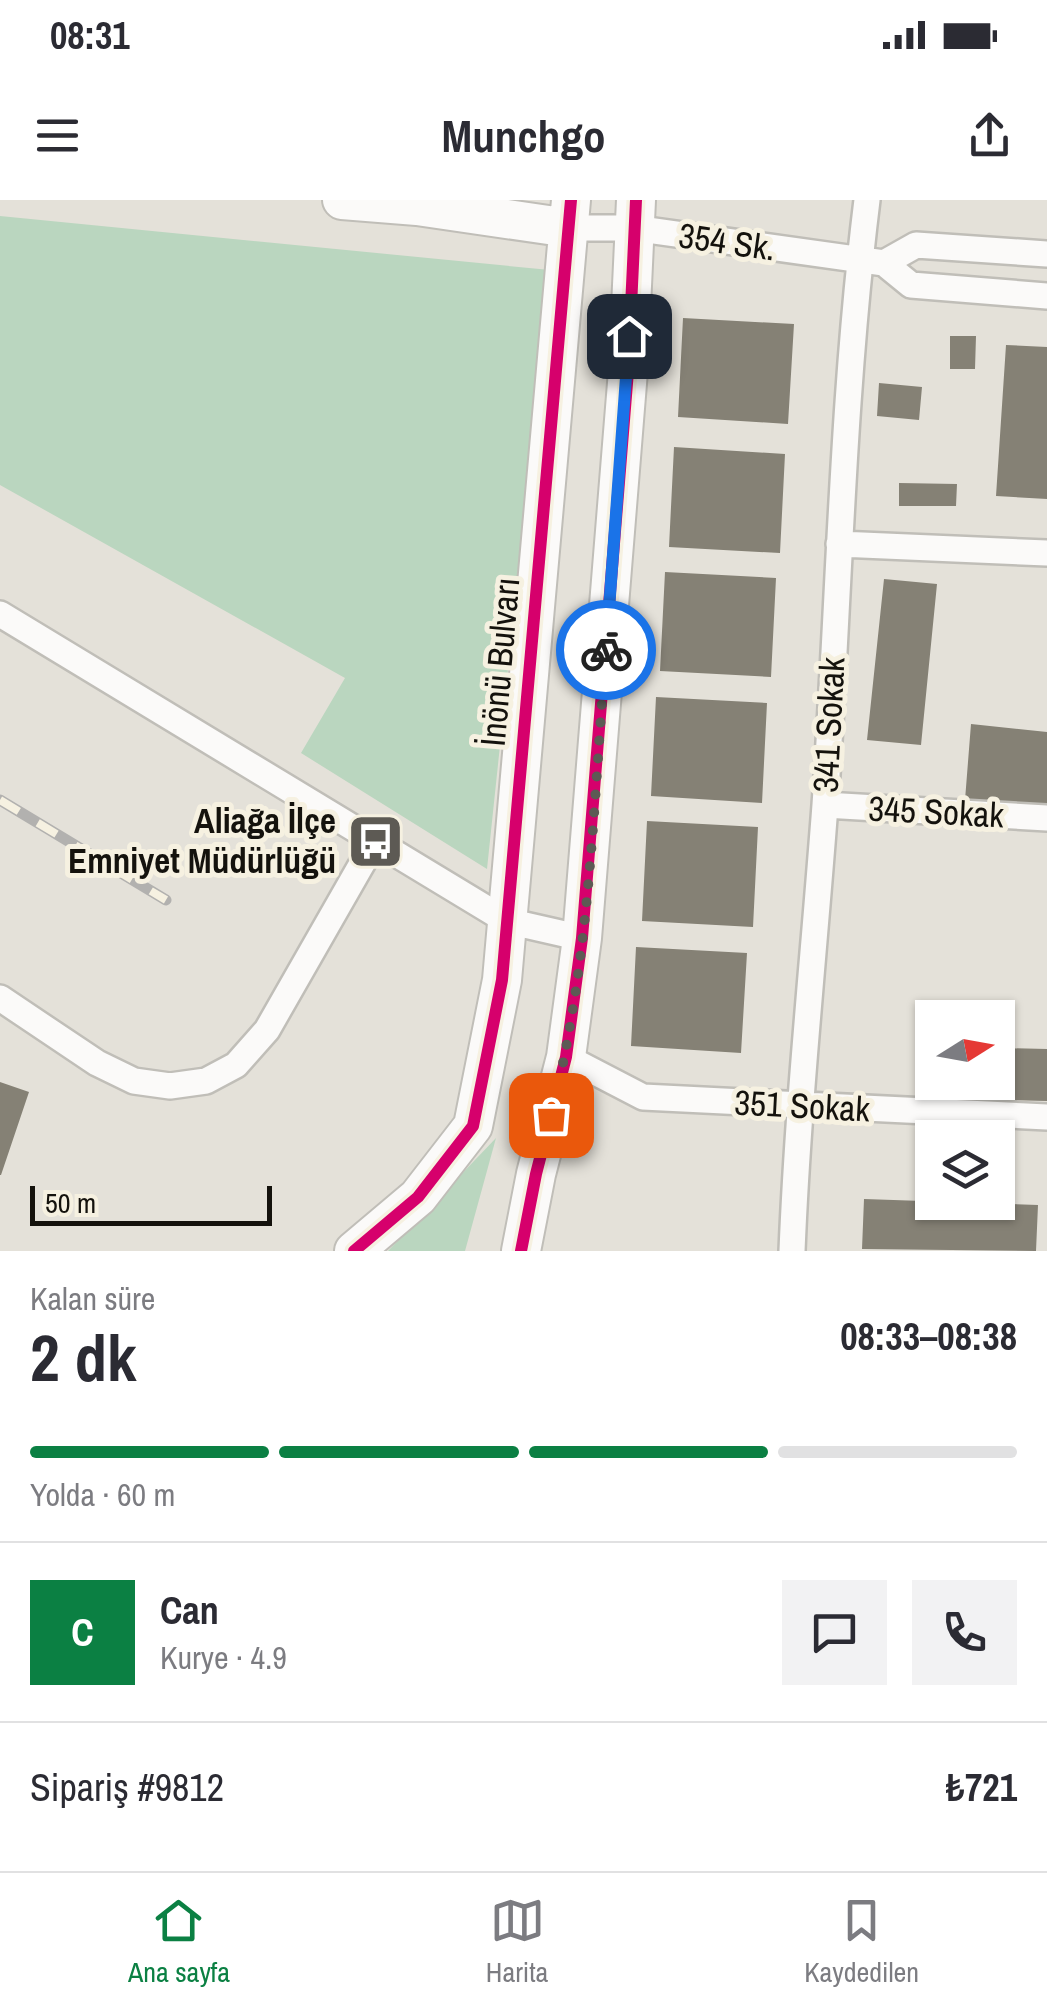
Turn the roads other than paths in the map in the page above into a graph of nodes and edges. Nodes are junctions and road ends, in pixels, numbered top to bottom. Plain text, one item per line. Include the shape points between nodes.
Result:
1 (342, 200) edge
2 (868, 200) edge
3 (570, 214) edge
4 (634, 214) edge
5 (1047, 254) edge
6 (872, 262) junction
7 (1047, 296) edge
8 (839, 544) junction
9 (1047, 553) edge
10 (0, 614) edge
11 (825, 806) junction
12 (1047, 818) edge
13 (375, 841) junction
14 (507, 921) junction
15 (582, 938) junction
16 (0, 998) edge
17 (566, 1057) junction
18 (798, 1106) junction
19 (1047, 1117) edge
20 (536, 1174) junction
21 (354, 1251) edge
22 (504, 1251) edge
23 (521, 1251) edge
24 (792, 1251) edge

1 - 3 street
2 - 6 street, 341 Sokak
3 - 4 street, 354 Sk.
3 - 14 street, İnönü Bulvarı
4 - 6 street, 354 Sk.
4 - 15 street via 628,371
5 - 6 street, 354 Sk. via 916,246
6 - 7 street, 354 Sk. via 911,285
6 - 8 street, 341 Sokak
8 - 9 street
8 - 11 street, 341 Sokak
10 - 13 street
11 - 12 street, 345 Sokak
11 - 18 street, 341 Sokak
13 - 14 street
13 - 16 street via 267,1030 236,1065 206,1081 134,1081
14 - 15 street
14 - 21 street, İnönü Bulvarı via 473,1126 418,1197
15 - 17 street
17 - 18 street, 351 Sokak via 643,1097
17 - 20 street
18 - 19 street, 351 Sokak
18 - 24 street, 341 Sokak
20 - 22 street
20 - 23 street

